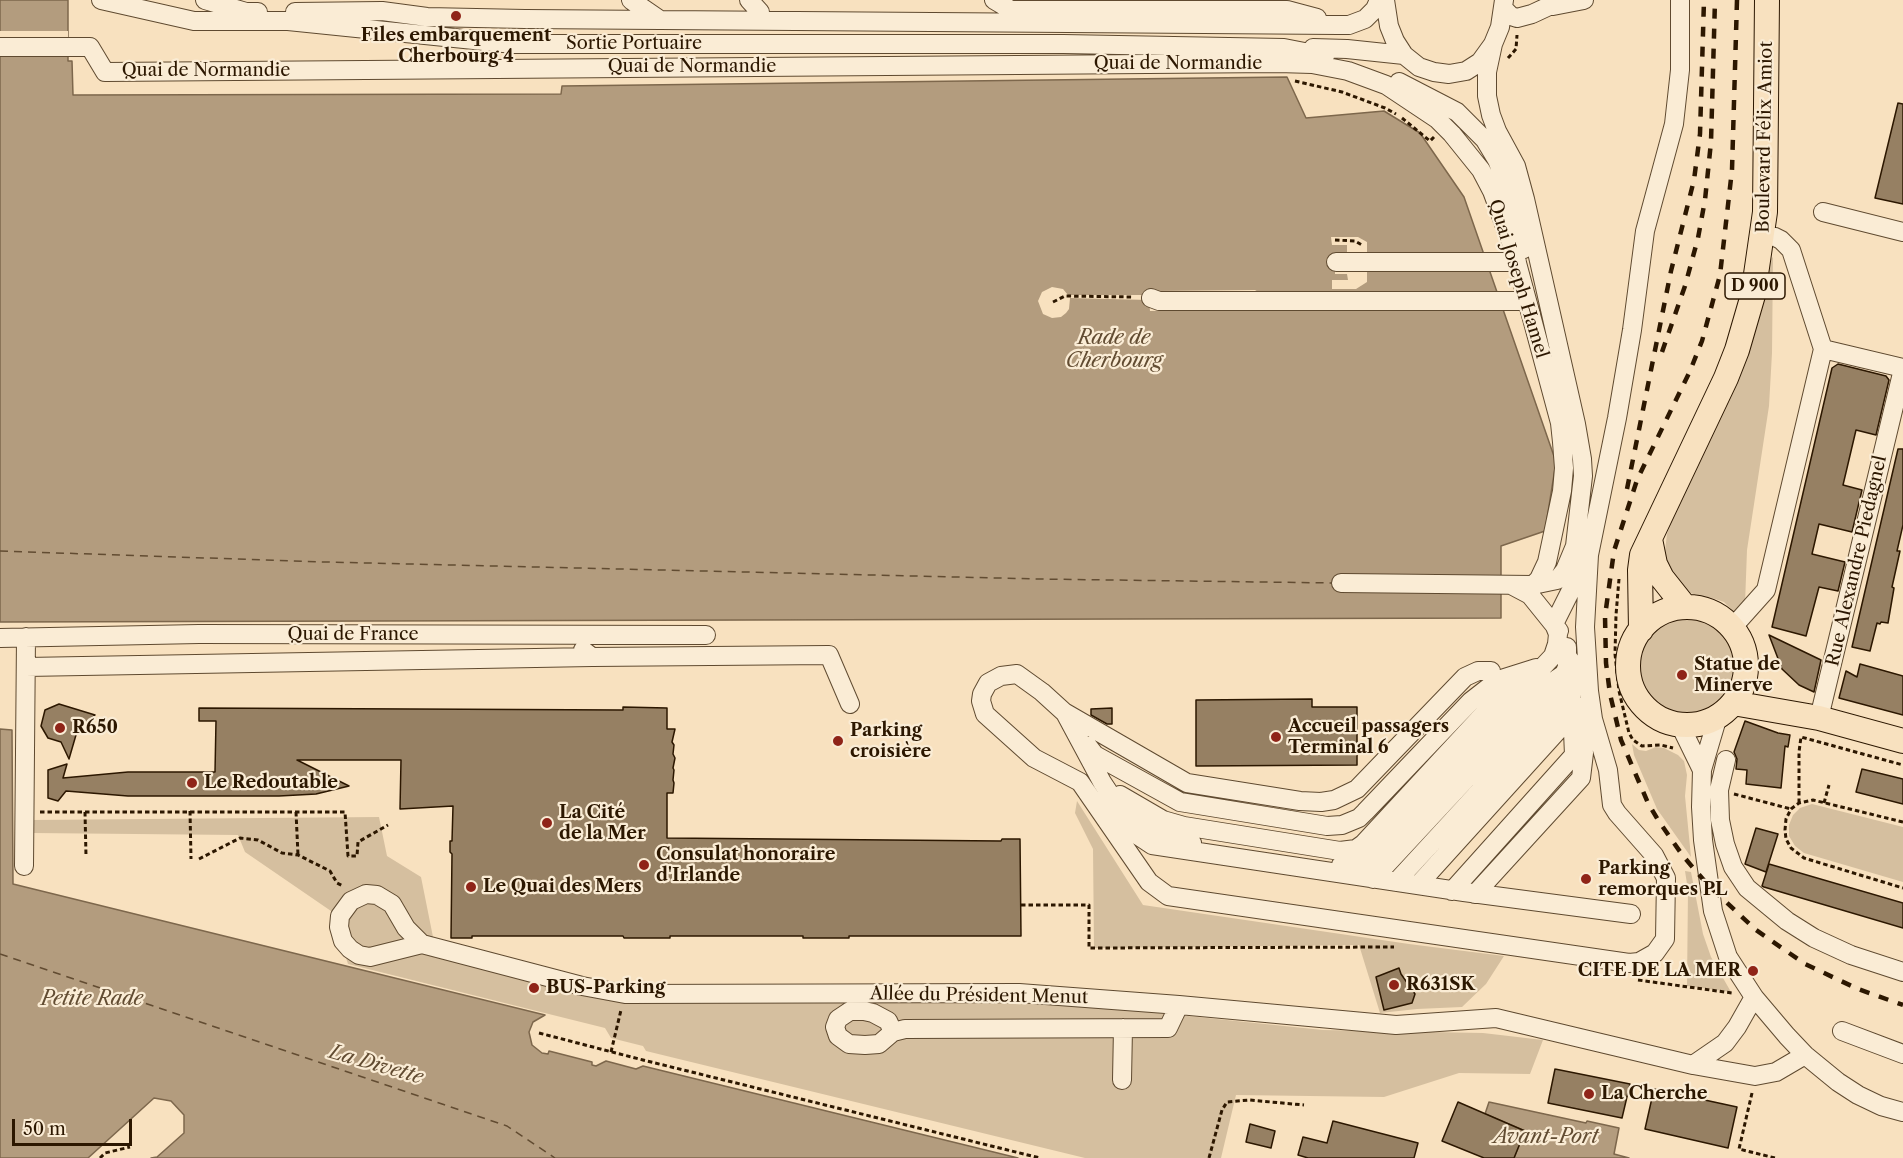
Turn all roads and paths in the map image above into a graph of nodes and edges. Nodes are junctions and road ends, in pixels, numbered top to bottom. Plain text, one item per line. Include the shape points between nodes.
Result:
1 (101, 0) edge
2 (205, 0) edge
3 (631, 0) edge
4 (994, 0) edge
5 (1379, 0) edge
6 (1385, 0) edge
7 (1570, 0) edge
8 (1584, 0) edge
9 (1680, 0) edge
10 (1767, 0) edge
11 (1556, 2) edge
12 (1504, 5) edge
13 (660, 20) junction
14 (1339, 25) junction
15 (1492, 44) junction
16 (0, 47) edge
17 (1281, 55) junction
18 (1404, 55) junction
19 (1823, 212) dead end
20 (1903, 232) edge
21 (1763, 236) junction
22 (1336, 262) dead end
23 (1517, 262) junction
24 (1151, 297) joint
25 (1527, 301) junction
26 (1053, 302) dead end
27 (1823, 350) junction
28 (1903, 369) edge
29 (1650, 539) junction
30 (1589, 555) junction
31 (1620, 573) dead end
32 (1341, 583) dead end
33 (1540, 583) junction
34 (1505, 585) junction
35 (1685, 607) junction
36 (1732, 628) junction
37 (1641, 630) junction
38 (564, 635) junction
39 (706, 635) dead end
40 (26, 637) junction
41 (0, 638) edge
42 (592, 657) junction
43 (26, 667) junction
44 (1523, 671) junction
45 (1567, 673) junction
46 (1746, 674) junction
47 (1628, 693) junction
48 (850, 704) dead end
49 (1726, 710) junction
50 (1064, 712) junction
51 (1811, 716) junction
52 (1518, 724) junction
53 (1680, 724) junction
54 (1903, 741) edge
55 (1086, 743) junction
56 (1693, 752) junction
57 (1726, 760) dead end
58 (1903, 765) edge
59 (1702, 770) junction
60 (1829, 785) dead end
61 (1116, 789) junction
62 (1719, 790) junction
63 (1824, 802) junction
64 (1799, 803) junction
65 (1791, 809) junction
66 (190, 811) junction
67 (296, 811) junction
68 (25, 812) junction
69 (85, 812) junction
70 (1903, 822) edge
71 (388, 825) dead end
72 (298, 855) junction
73 (86, 856) dead end
74 (191, 859) dead end
75 (199, 860) dead end
76 (24, 866) dead end
77 (347, 885) dead end
78 (1419, 886) junction
79 (1903, 888) edge
80 (1021, 905) dead end
81 (1631, 914) dead end
82 (422, 944) junction
83 (1395, 947) dead end
84 (1903, 972) edge
85 (1630, 979) dead end
86 (625, 994) junction
87 (1734, 994) dead end
88 (1754, 997) junction
89 (1179, 1005) junction
90 (1123, 1029) junction
91 (1842, 1031) dead end
92 (893, 1032) dead end
93 (539, 1033) dead end
94 (611, 1052) junction
95 (1806, 1054) junction
96 (1903, 1054) edge
97 (1693, 1065) junction
98 (1755, 1076) junction
99 (1122, 1080) dead end
100 (1304, 1105) dead end
101 (1903, 1112) edge
102 (130, 1147) dead end
103 (99, 1158) edge
104 (1040, 1158) edge
105 (1209, 1158) edge
106 (1775, 1158) edge

1 - 17 street, Sortie Portuaire via 194,21 288,21 513,44 1063,44
2 - 13 street via 246,12 382,11 427,17
3 - 13 street
4 - 14 street via 1011,10 1287,10
5 - 14 street via 1365,19
6 - 18 street via 1389,26
7 - 11 street
8 - 11 street
9 - 30 street via 1680,70 1674,124 1645,231 1617,418
10 - 21 main road, Boulevard Félix Amiot / D 900
11 - 12 street via 1517,18
12 - 15 street
13 - 14 street
15 - 18 street via 1480,62 1466,71 1449,74 1419,67
15 - 33 street via 1487,72 1491,115 1516,166 1525,199 1582,459 1575,546 1557,580
16 - 17 street, Quai de Normandie via 90,47 105,72
17 - 18 street via 1347,49
17 - 23 street, Quai Joseph Hamel via 1348,71 1386,85 1437,119 1481,170
17 - 33 street via 1342,59 1374,70 1457,112 1485,140 1497,160 1518,225 1566,414 1570,444 1568,487
19 - 20 street
21 - 27 street via 1781,240 1791,250
21 - 29 main road, Boulevard Félix Amiot / D 900 via 1753,295 1737,350
22 - 23 street
23 - 25 street, Quai Joseph Hamel
24 - 25 street via 1159,301
24 - 26 path via 1065,296
25 - 33 street, Quai Joseph Hamel via 1560,423 1564,468
27 - 28 street
27 - 36 street via 1766,590
28 - 51 street, Rue Alexandre Piedagnel
29 - 35 main road via 1662,579
29 - 37 main road, Boulevard Félix Amiot / D 900 via 1640,570
30 - 45 street
30 - 50 street via 1585,627 1589,691 1608,770 1610,796 1617,813 1654,855 1666,878 1665,939 1656,953 1639,962 1168,896 1149,882 1080,782 1034,758 985,714 982,694 994,679 1017,674
31 - 47 path via 1615,638
32 - 34 street
33 - 34 street
34 - 45 street via 1530,595
35 - 36 main road via 1711,612
35 - 37 main road via 1660,614
36 - 46 main road via 1744,650
37 - 47 main road via 1632,649
38 - 39 street, Quai de France
38 - 40 street, Quai de France
38 - 42 street
40 - 41 street, Quai de France
40 - 43 street
42 - 43 street
42 - 48 street via 829,656
43 - 68 street
44 - 45 street via 1556,650
44 - 52 street via 1498,680
44 - 52 street via 1472,673 1465,677
45 - 52 street via 1567,682
45 - 52 street via 1564,702
45 - 52 street via 1560,653 1554,670
45 - 52 street via 1568,731
45 - 52 street via 1573,652 1578,669 1584,753
46 - 49 main road via 1740,692
46 - 51 main road via 1772,698
47 - 53 main road via 1655,715
47 - 56 path via 1629,733 1637,744 1665,745 1684,756
49 - 51 main road
49 - 53 main road via 1700,724
49 - 59 street
50 - 52 street via 1187,783 1321,802
50 - 55 street
50 - 78 street via 1102,782 1144,841 1165,848
51 - 54 main road
52 - 55 street via 1329,810 1185,790
52 - 55 street via 1351,822 1334,826 1180,802
52 - 61 street via 1359,826 1340,833 1179,810
52 - 61 street via 1363,844 1348,851 1184,826 1163,820
52 - 78 street
52 - 78 street
52 - 78 street
52 - 78 street
53 - 56 street
55 - 61 street
56 - 59 street
57 - 62 street
58 - 64 path via 1801,737
59 - 88 street via 1703,840 1714,919 1728,957
60 - 63 path
62 - 65 path
62 - 84 street via 1725,844 1733,867 1747,888 1814,938
63 - 64 path
63 - 70 path
64 - 65 path
65 - 79 path via 1786,819 1786,839 1797,854
66 - 67 path
66 - 69 path
66 - 74 path
67 - 71 path via 345,812 348,856 357,856 358,842
67 - 72 path
68 - 69 path
68 - 76 street
69 - 73 path
72 - 75 path via 282,853 258,840 240,838
72 - 77 path via 330,871 337,884
78 - 81 street
80 - 83 path via 1089,905 1089,948
82 - 82 street, Allée du Président Menut via 406,928 392,904 377,895 351,901 340,916 343,941 359,955 369,957
82 - 86 street, Allée du Président Menut
85 - 87 path
86 - 89 street, Allée du Président Menut via 1019,993
86 - 94 path
88 - 95 street
88 - 97 street via 1725,1043
89 - 90 street via 1168,1028
89 - 97 street, Allée du Président Menut via 1396,1025 1496,1018
90 - 92 street
90 - 99 street
91 - 96 street
93 - 94 path
94 - 104 path
95 - 98 street via 1776,1072
95 - 101 street via 1858,1095
97 - 98 street, Allée du Président Menut
98 - 106 path via 1739,1149
100 - 105 path via 1227,1102
102 - 103 path

